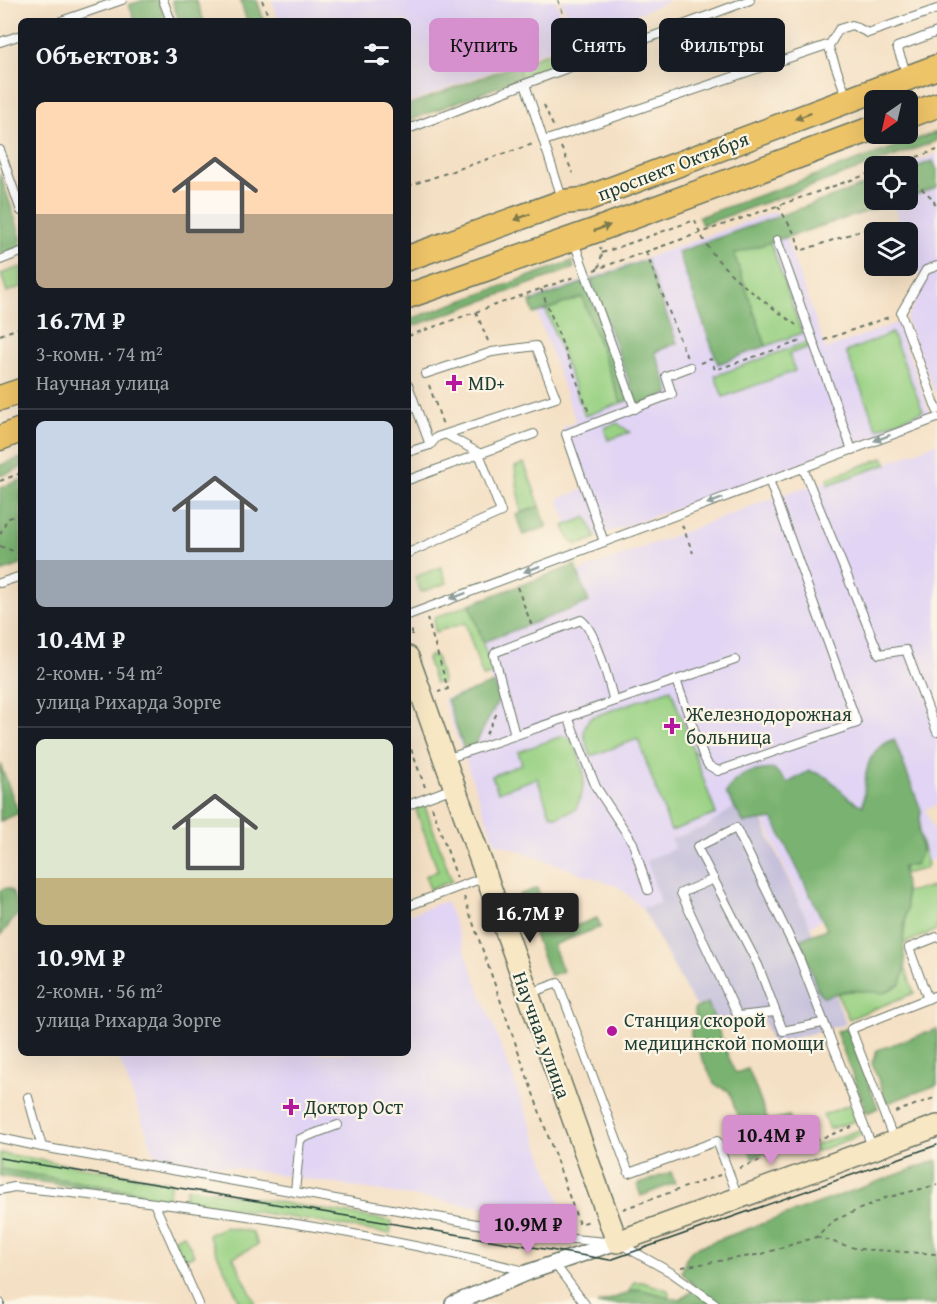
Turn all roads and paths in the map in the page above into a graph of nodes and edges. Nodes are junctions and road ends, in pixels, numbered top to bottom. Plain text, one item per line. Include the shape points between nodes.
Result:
1 (122, 0) edge
2 (163, 0) edge
3 (262, 0) edge
4 (750, 0) edge
5 (937, 9) edge
6 (80, 18) edge
7 (170, 18) edge
8 (269, 18) edge
9 (937, 32) edge
10 (18, 36) edge
11 (0, 42) edge
12 (828, 45) junction
13 (937, 67) edge
14 (908, 78) junction
15 (525, 84) junction
16 (847, 100) junction
17 (937, 105) edge
18 (918, 112) edge
19 (411, 128) edge
20 (864, 132) edge
21 (557, 136) junction
22 (544, 143) junction
23 (0, 150) edge
24 (937, 150) edge
25 (918, 158) edge
26 (573, 173) dead end
27 (864, 176) edge
28 (411, 185) edge
29 (918, 185) edge
30 (18, 202) edge
31 (563, 202) junction
32 (778, 206) junction
33 (937, 209) edge
34 (864, 230) edge
35 (699, 233) junction
36 (572, 238) junction
37 (777, 240) dead end
38 (451, 243) junction
39 (599, 244) dead end
40 (645, 252) junction
41 (18, 253) edge
42 (602, 253) junction
43 (411, 257) edge
44 (0, 260) edge
45 (937, 266) edge
46 (599, 268) junction
47 (586, 273) junction
48 (464, 276) junction
49 (541, 289) junction
50 (411, 295) edge
51 (476, 312) junction
52 (901, 313) junction
53 (18, 328) edge
54 (0, 335) edge
55 (411, 335) edge
56 (813, 340) junction
57 (492, 352) junction
58 (690, 367) junction
59 (425, 374) joint
60 (18, 392) edge
61 (411, 393) edge
62 (0, 398) edge
63 (634, 408) junction
64 (937, 410) edge
65 (937, 418) edge
66 (593, 424) junction
67 (18, 431) edge
68 (534, 434) dead end
69 (447, 435) junction
70 (0, 438) edge
71 (430, 445) junction
72 (852, 450) junction
73 (411, 452) edge
74 (479, 453) junction
75 (803, 468) junction
76 (18, 474) edge
77 (411, 479) edge
78 (769, 480) junction
79 (0, 481) edge
80 (18, 514) edge
81 (678, 514) junction
82 (0, 534) edge
83 (604, 542) junction
84 (0, 546) edge
85 (411, 552) edge
86 (18, 553) edge
87 (693, 553) dead end
88 (513, 575) junction
89 (18, 577) edge
90 (0, 583) edge
91 (424, 609) junction
92 (411, 614) edge
93 (536, 637) junction
94 (735, 660) dead end
95 (411, 666) edge
96 (676, 680) junction
97 (433, 693) dead end
98 (505, 700) junction
99 (615, 701) junction
100 (568, 717) junction
101 (937, 732) edge
102 (515, 735) junction
103 (478, 748) junction
104 (411, 750) edge
105 (444, 759) junction
106 (454, 788) junction
107 (428, 798) junction
108 (411, 804) edge
109 (485, 877) junction
110 (714, 879) junction
111 (460, 886) junction
112 (648, 890) dead end
113 (411, 905) edge
114 (937, 937) edge
115 (528, 994) junction
116 (937, 995) edge
117 (928, 999) junction
118 (774, 1012) junction
119 (822, 1023) junction
120 (28, 1097) dead end
121 (937, 1097) edge
122 (884, 1116) junction
123 (863, 1123) junction
124 (338, 1125) dead end
125 (937, 1126) edge
126 (0, 1138) edge
127 (894, 1141) junction
128 (42, 1147) junction
129 (874, 1150) junction
130 (729, 1172) junction
131 (937, 1185) edge
132 (0, 1190) edge
133 (295, 1192) junction
134 (739, 1198) junction
135 (154, 1203) junction
136 (607, 1215) junction
137 (816, 1237) junction
138 (617, 1242) junction
139 (937, 1254) edge
140 (679, 1260) dead end
141 (554, 1263) junction
142 (529, 1272) junction
143 (199, 1304) edge
144 (453, 1304) edge
145 (585, 1304) edge
146 (716, 1304) edge

1 - 6 lane
2 - 7 lane
3 - 8 path
4 - 15 lane
5 - 12 lane via 868,33 852,25 839,29
9 - 14 lane via 897,46
10 - 11 lane
12 - 16 lane
12 - 21 lane
13 - 14 main road, проспект Октября
14 - 16 main road, проспект Октября
15 - 19 lane
15 - 22 lane
16 -> 31 main road, проспект Октября via 583,200
17 - 18 main road
36 -> 20 main road, проспект Октября
21 - 22 lane
21 - 26 path
22 - 28 path via 528,143
22 - 31 lane
23 - 30 lane
24 - 25 path
27 - 32 path
29 - 33 path via 933,199
31 -> 38 main road, проспект Октября
32 - 34 path via 800,251
32 - 35 path
35 - 40 path
35 - 42 path via 695,220
35 - 56 path via 735,279
36 - 47 lane
36 - 48 main road, проспект Октября
37 - 56 lane
38 - 43 main road, проспект Октября
38 - 48 main road
39 - 42 path
40 - 46 path
40 - 58 path
41 - 44 lane
42 - 46 path
45 - 52 lane via 926,270
46 - 47 path
47 - 49 path
47 - 63 lane
48 - 50 main road, проспект Октября
49 - 51 path
49 - 66 path
51 - 55 path
51 - 57 path
52 - 56 path
52 - 64 lane
53 - 54 path
56 - 58 path via 715,370 711,359
56 - 72 lane
57 - 59 lane
57 - 69 lane via 536,346 556,398
58 - 63 lane via 666,376 672,394
59 - 69 path
60 - 62 main road
61 - 71 lane
63 - 66 lane
65 -> 72 lane
66 - 83 lane via 566,434
67 - 70 main road
68 - 74 lane
69 - 71 lane via 437,437
69 - 74 lane
71 - 73 lane
72 - 75 lane
74 - 77 lane
74 - 85 lane via 501,512
75 - 78 lane
75 - 101 lane via 879,654 906,650
76 - 79 path
78 -> 81 lane
78 - 96 lane via 857,723 718,771 708,765 703,755
80 - 82 path via 7,519
81 - 83 lane
81 - 87 path
83 -> 88 lane
84 - 86 path
88 -> 91 lane
88 - 93 path
89 - 90 lane
91 - 92 lane
91 - 97 path via 448,689
93 - 98 lane via 494,655
93 - 99 lane via 581,620 587,624
94 - 96 lane
95 - 105 street, Научная улица
96 - 99 lane
98 - 102 lane
98 - 103 path
99 - 100 lane
100 - 102 lane
100 - 112 lane via 597,787 633,843
102 - 103 lane
103 - 105 lane
104 - 107 path
105 - 106 street, Научная улица
106 - 107 lane
106 - 109 street, Научная улица
107 - 108 lane
107 - 111 path
109 - 111 lane
109 - 115 street, Научная улица
110 - 118 lane via 758,965
110 - 118 lane via 681,893 738,1016
110 - 119 lane via 697,847 736,828 798,955
111 - 113 lane
111 - 136 path via 579,1224
114 - 117 lane via 909,948
115 - 130 lane via 558,983 629,1173 717,1141
115 - 136 street, Научная улица
116 - 117 lane
117 - 122 lane via 851,1029
118 - 119 lane via 783,1031
119 - 123 lane
120 - 128 lane
121 - 122 path
122 - 127 lane
123 - 129 lane
123 - 130 path
124 - 133 lane via 300,1139
125 - 127 street
126 - 128 lane
127 - 129 street
128 - 133 lane
129 - 134 street
130 - 134 lane
130 - 136 path
131 - 137 path via 885,1198 833,1221
132 - 135 lane via 14,1187
133 - 138 lane via 550,1237
134 - 138 street
135 - 142 lane via 353,1233
135 - 143 lane
136 - 138 street, Научная улица
137 - 139 path via 858,1250
137 - 140 path via 762,1254 681,1267
138 - 141 street
138 - 146 lane
141 - 142 street
141 - 145 lane
142 - 144 street

